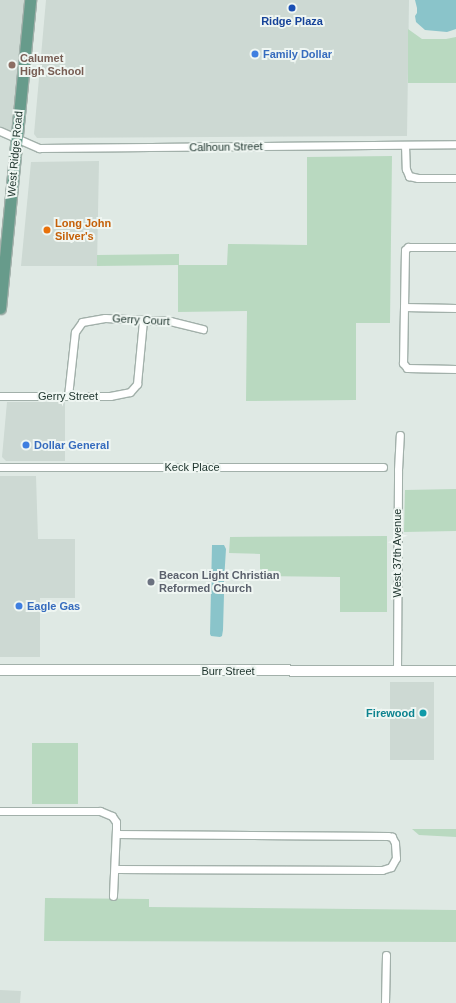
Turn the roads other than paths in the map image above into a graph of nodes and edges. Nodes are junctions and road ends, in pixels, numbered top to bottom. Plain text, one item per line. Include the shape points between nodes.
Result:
1 (30, 0) edge
2 (0, 131) edge
3 (16, 138) junction
4 (456, 144) edge
5 (405, 145) junction
6 (456, 178) edge
7 (456, 247) edge
8 (404, 307) junction
9 (0, 308) edge
10 (456, 308) edge
11 (142, 320) junction
12 (203, 329) dead end
13 (456, 369) edge
14 (0, 396) edge
15 (68, 396) junction
16 (400, 435) dead end
17 (0, 467) edge
18 (384, 467) dead end
19 (0, 670) edge
20 (397, 671) junction
21 (456, 671) edge
22 (0, 811) edge
23 (116, 834) junction
24 (114, 869) junction
25 (113, 896) dead end
26 (386, 955) dead end
27 (385, 1003) edge

1 - 3 main road, West Ridge Road
2 - 3 street, Calhoun Street
3 - 5 street, Calhoun Street via 40,148
3 - 9 main road, West Ridge Road
4 - 5 street, Calhoun Street
5 - 6 street via 406,169 409,176
7 - 8 street via 405,248
8 - 10 street
8 - 13 street via 404,367
11 - 12 street, Gerry Court via 175,322
11 - 15 street, Gerry Street via 134,389 114,395
11 - 15 street, Gerry Court via 94,319 79,324 75,332
14 - 15 street, Gerry Street
16 - 20 street, West 37th Avenue
17 - 18 street, Keck Place
19 - 20 main road, Burr Street
20 - 21 main road, Burr Street
22 - 23 street via 103,811 114,818
23 - 24 street
23 - 24 street via 388,836 395,842 396,858 391,867 379,870
24 - 25 street
26 - 27 street

